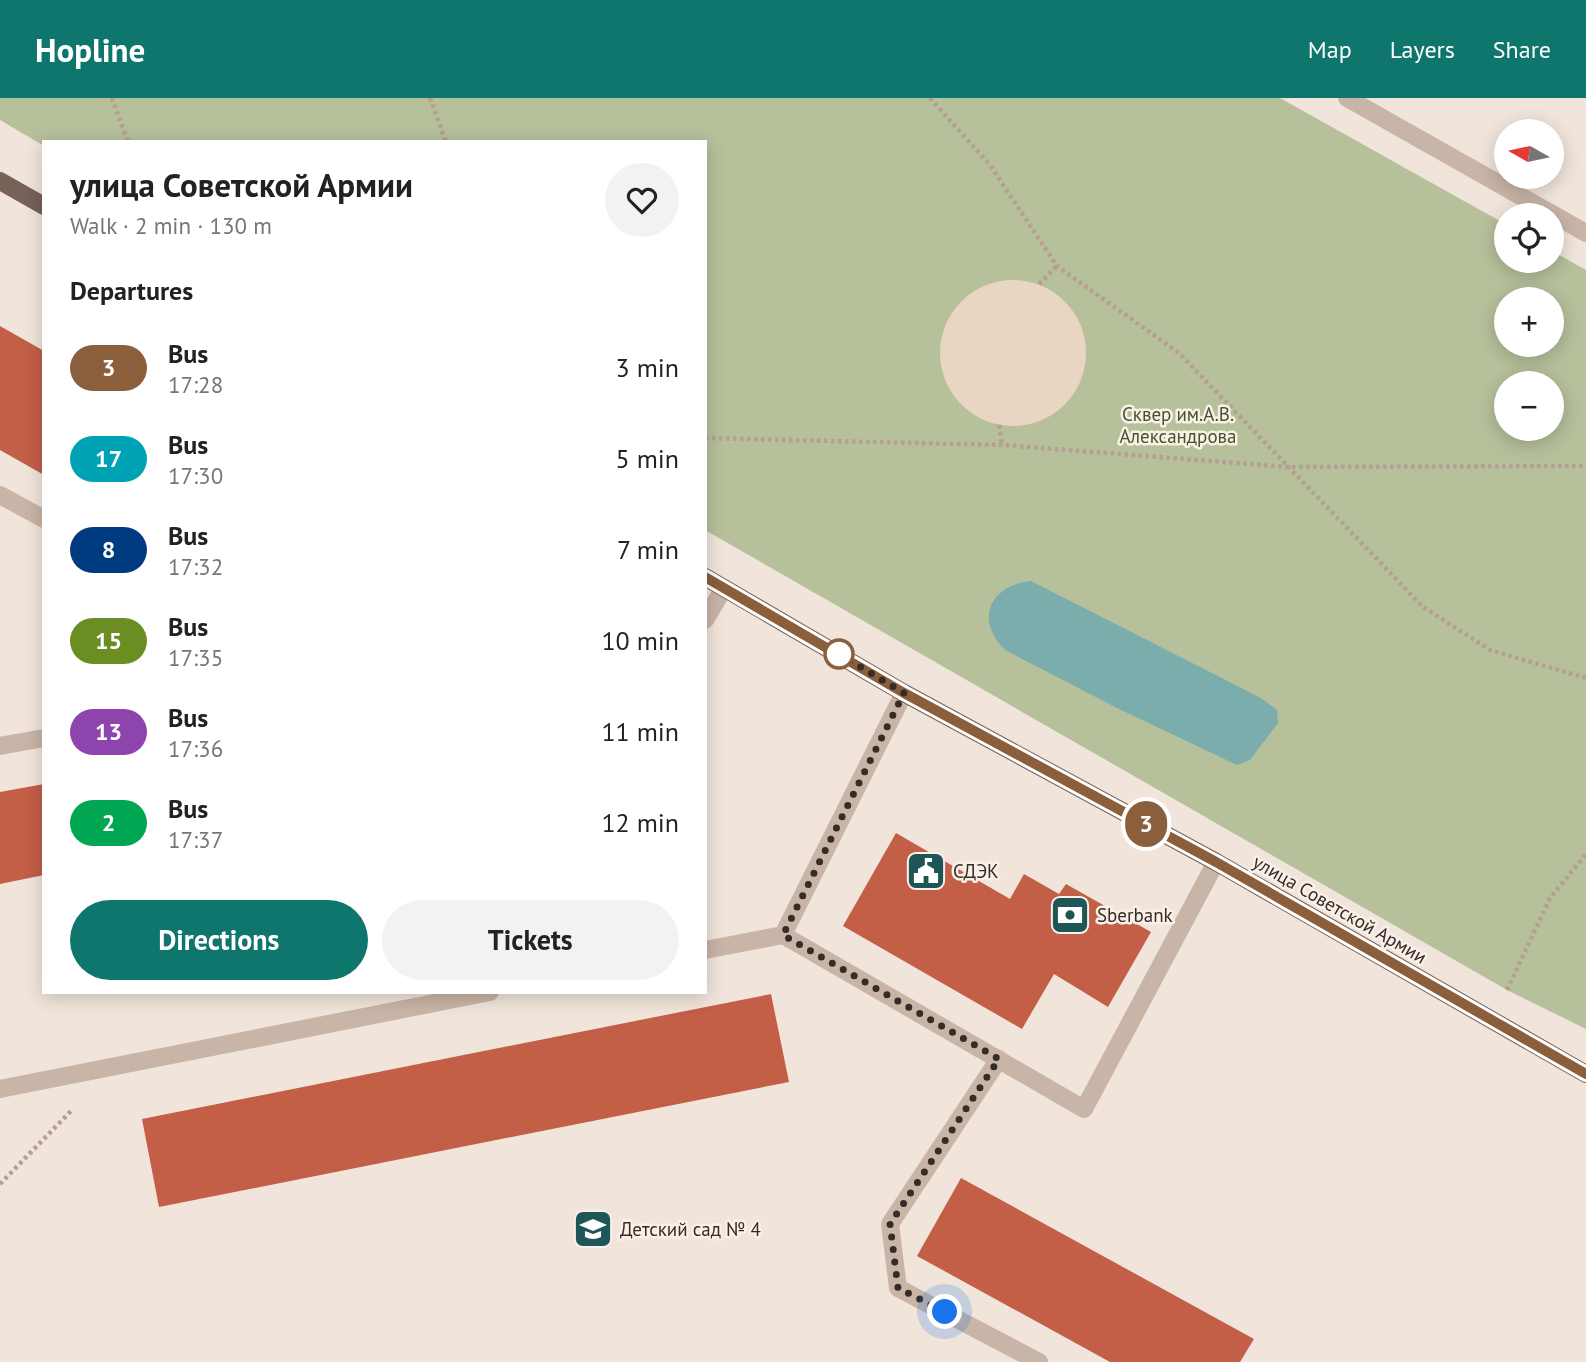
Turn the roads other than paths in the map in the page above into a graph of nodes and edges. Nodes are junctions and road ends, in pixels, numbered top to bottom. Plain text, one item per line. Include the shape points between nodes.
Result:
1 (1347, 98) edge
2 (0, 181) edge
3 (42, 205) edge
4 (1586, 233) edge
5 (0, 495) edge
6 (42, 518) edge
7 (707, 579) edge
8 (724, 588) junction
9 (707, 617) edge
10 (904, 693) junction
11 (42, 738) edge
12 (0, 746) edge
13 (1216, 862) junction
14 (783, 935) junction
15 (707, 950) edge
16 (480, 994) edge
17 (999, 1059) junction
18 (1586, 1074) edge
19 (0, 1089) edge
20 (1039, 1362) edge

1 - 4 street
2 - 3 main road
5 - 6 street
7 - 8 main road, улица Советской Армии
8 - 9 street
8 - 10 main road, улица Советской Армии
10 - 13 main road, улица Советской Армии
10 - 14 street
11 - 12 street
13 - 17 street via 1084,1108
13 - 18 main road, улица Советской Армии
14 - 15 street
14 - 17 street
16 - 19 street
17 - 20 street via 890,1224 898,1288

